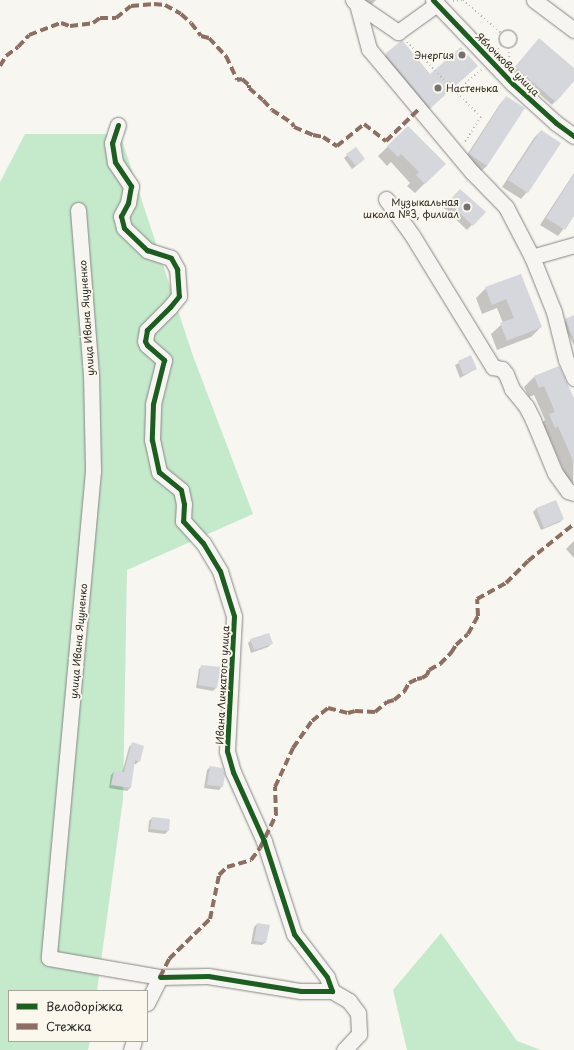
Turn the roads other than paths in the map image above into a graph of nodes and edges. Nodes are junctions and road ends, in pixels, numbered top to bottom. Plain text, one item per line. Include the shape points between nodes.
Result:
1 (534, 0) edge
2 (355, 2) edge
3 (435, 2) edge
4 (574, 30) edge
5 (118, 125) dead end
6 (574, 136) edge
7 (386, 199) dead end
8 (78, 210) dead end
9 (574, 245) edge
10 (532, 257) junction
11 (574, 378) edge
12 (574, 493) edge
13 (160, 977) junction
14 (332, 991) junction
15 (148, 1001) edge
16 (344, 1050) edge

1 - 4 street
2 - 3 street via 398,32
2 - 10 street via 369,49 472,172 506,207
3 - 6 street, Яблочкова улица via 512,84
5 - 14 street, Ивана Личкатого улица via 112,143 115,162 131,186 128,203 121,216 124,228 147,250 171,258 177,269 179,296 147,330 145,341 164,360 153,404 152,440 159,472 181,490 184,521 203,543 220,571 234,616 227,751 241,792 264,841 294,934 327,977
7 - 12 street via 412,235 493,367 502,369 506,374 512,390 526,406 533,420 555,473 568,492
8 - 13 street, улица Ивана Яцуненко via 91,374 93,471 49,958
9 - 10 street
10 - 11 street via 554,312 566,360
13 - 14 street via 208,976 301,991
13 - 15 street
14 - 16 street via 349,1001 358,1013 359,1034

